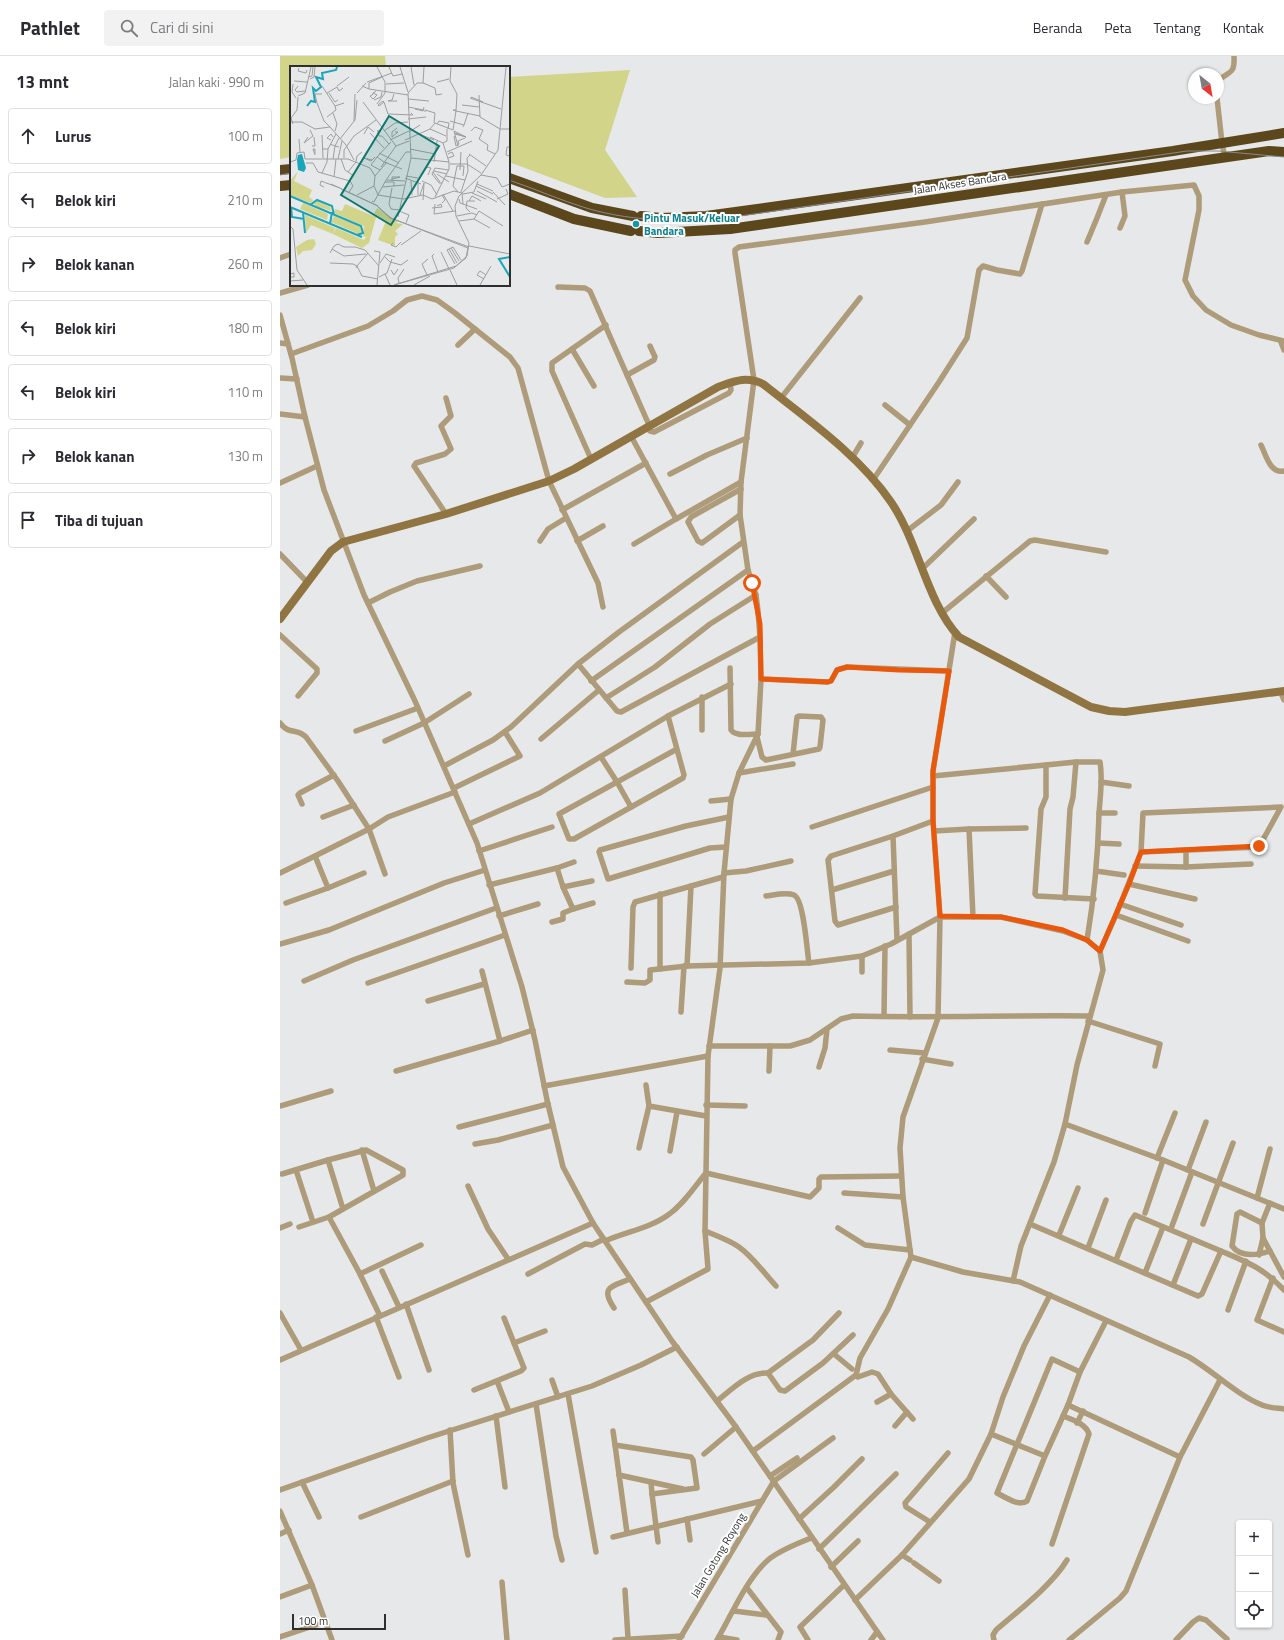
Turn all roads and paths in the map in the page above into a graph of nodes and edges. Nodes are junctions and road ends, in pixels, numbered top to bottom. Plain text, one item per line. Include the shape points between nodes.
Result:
1 (1234, 56) edge
2 (1224, 77) edge
3 (1218, 104) edge
4 (1284, 133) edge
5 (1222, 143) junction
6 (1284, 152) edge
7 (1225, 158) junction
8 (290, 169) edge
9 (280, 170) edge
10 (510, 178) edge
11 (290, 185) edge
12 (280, 186) edge
13 (1122, 192) junction
14 (510, 194) edge
15 (1106, 195) junction
16 (1042, 204) junction
17 (1120, 228) dead end
18 (1086, 242) dead end
19 (290, 254) edge
20 (280, 258) edge
21 (304, 286) edge
22 (558, 287) dead end
23 (280, 293) edge
24 (860, 298) dead end
25 (280, 314) edge
26 (606, 325) junction
27 (475, 328) junction
28 (1283, 341) edge
29 (280, 343) edge
30 (288, 344) junction
31 (458, 344) dead end
32 (650, 346) dead end
33 (572, 349) junction
34 (1284, 350) edge
35 (291, 354) junction
36 (627, 375) junction
37 (280, 378) edge
38 (298, 379) junction
39 (754, 380) junction
40 (594, 386) dead end
41 (446, 398) dead end
42 (780, 398) junction
43 (885, 405) dead end
44 (280, 414) edge
45 (305, 417) junction
46 (910, 425) junction
47 (648, 426) junction
48 (631, 436) junction
49 (747, 438) junction
50 (862, 443) dead end
51 (1261, 445) dead end
52 (852, 458) junction
53 (591, 459) junction
54 (646, 463) junction
55 (317, 466) junction
56 (1284, 471) edge
57 (670, 474) dead end
58 (873, 480) junction
59 (549, 481) junction
60 (741, 482) junction
61 (958, 482) dead end
62 (280, 483) edge
63 (741, 489) junction
64 (562, 510) junction
65 (446, 514) junction
66 (740, 515) junction
67 (566, 518) junction
68 (974, 518) dead end
69 (676, 519) junction
70 (603, 526) dead end
71 (907, 531) junction
72 (540, 541) dead end
73 (577, 541) junction
74 (343, 542) junction
75 (743, 542) junction
76 (634, 544) dead end
77 (1106, 552) dead end
78 (280, 554) edge
79 (480, 566) dead end
80 (923, 568) junction
81 (748, 570) junction
82 (986, 576) junction
83 (307, 582) junction
84 (756, 595) junction
85 (1006, 598) dead end
86 (368, 603) junction
87 (603, 607) dead end
88 (942, 612) junction
89 (280, 619) edge
90 (955, 632) junction
91 (280, 635) edge
92 (760, 637) junction
93 (578, 664) junction
94 (730, 668) dead end
95 (949, 671) junction
96 (761, 679) junction
97 (592, 681) junction
98 (731, 684) junction
99 (598, 690) junction
100 (1282, 691) edge
101 (469, 694) dead end
102 (298, 696) dead end
103 (702, 697) junction
104 (606, 698) junction
105 (1284, 700) edge
106 (418, 708) junction
107 (668, 716) junction
108 (280, 723) edge
109 (424, 723) junction
110 (702, 730) dead end
111 (356, 731) dead end
112 (505, 732) junction
113 (757, 736) junction
114 (541, 739) dead end
115 (385, 741) dead end
116 (677, 749) junction
117 (794, 754) junction
118 (601, 757) junction
119 (1076, 762) junction
120 (793, 764) dead end
121 (1046, 765) junction
122 (444, 766) junction
123 (739, 773) junction
124 (334, 775) junction
125 (933, 776) junction
126 (617, 782) junction
127 (1101, 782) junction
128 (1129, 786) dead end
129 (933, 787) junction
130 (455, 790) junction
131 (731, 799) junction
132 (711, 801) dead end
133 (302, 804) dead end
134 (354, 805) junction
135 (631, 807) junction
136 (1099, 813) junction
137 (1115, 813) dead end
138 (729, 816) junction
139 (323, 817) dead end
140 (933, 821) junction
141 (469, 824) junction
142 (552, 827) dead end
143 (812, 827) dead end
144 (1026, 828) dead end
145 (369, 829) junction
146 (969, 829) junction
147 (934, 832) junction
148 (893, 836) junction
149 (1098, 843) junction
150 (1119, 844) dead end
151 (726, 847) junction
152 (1186, 850) junction
153 (479, 851) junction
154 (1141, 852) junction
155 (316, 856) junction
156 (791, 861) dead end
157 (574, 862) dead end
158 (1251, 864) dead end
159 (1135, 866) junction
160 (1186, 867) junction
161 (557, 868) junction
162 (485, 870) junction
163 (894, 871) junction
164 (1096, 871) junction
165 (280, 873) edge
166 (364, 874) dead end
167 (384, 874) dead end
168 (1124, 874) dead end
169 (724, 875) junction
170 (592, 881) dead end
171 (1129, 884) junction
172 (489, 885) junction
173 (691, 886) junction
174 (563, 887) junction
175 (328, 888) junction
176 (832, 890) junction
177 (660, 894) junction
178 (766, 896) dead end
179 (1065, 898) junction
180 (1094, 899) junction
181 (1195, 899) dead end
182 (286, 903) dead end
183 (593, 903) dead end
184 (538, 904) dead end
185 (1120, 904) junction
186 (896, 907) junction
187 (496, 908) junction
188 (573, 909) junction
189 (1116, 915) junction
190 (499, 916) junction
191 (940, 916) junction
192 (973, 917) junction
193 (552, 922) dead end
194 (1181, 925) dead end
195 (909, 934) junction
196 (505, 935) junction
197 (898, 940) junction
198 (1087, 940) junction
199 (1188, 941) dead end
200 (280, 944) edge
201 (885, 946) junction
202 (1100, 951) junction
203 (862, 956) junction
204 (809, 963) junction
205 (720, 965) junction
206 (685, 966) junction
207 (631, 968) dead end
208 (660, 969) junction
209 (482, 972) dead end
210 (862, 972) dead end
211 (304, 981) dead end
212 (627, 982) dead end
213 (368, 983) dead end
214 (484, 984) junction
215 (428, 1001) dead end
216 (681, 1012) dead end
217 (884, 1016) junction
218 (910, 1017) junction
219 (938, 1018) junction
220 (1089, 1018) junction
221 (827, 1029) junction
222 (533, 1030) junction
223 (500, 1041) junction
224 (709, 1046) junction
225 (770, 1046) junction
226 (890, 1050) dead end
227 (925, 1053) junction
228 (708, 1056) junction
229 (922, 1059) junction
230 (951, 1064) dead end
231 (1155, 1066) dead end
232 (819, 1067) dead end
233 (769, 1070) dead end
234 (396, 1071) dead end
235 (646, 1085) dead end
236 (544, 1086) junction
237 (331, 1091) dead end
238 (548, 1104) junction
239 (706, 1105) junction
240 (280, 1106) edge
241 (648, 1106) junction
242 (745, 1106) dead end
243 (677, 1112) junction
244 (1175, 1113) dead end
245 (706, 1116) junction
246 (1206, 1122) dead end
247 (553, 1124) junction
248 (1065, 1124) junction
249 (459, 1127) dead end
250 (1233, 1143) dead end
251 (475, 1144) dead end
252 (639, 1148) dead end
253 (1270, 1149) dead end
254 (362, 1150) junction
255 (670, 1151) dead end
256 (1157, 1158) junction
257 (328, 1160) junction
258 (1164, 1160) junction
259 (296, 1170) junction
260 (1190, 1171) junction
261 (706, 1173) junction
262 (282, 1174) dead end
263 (901, 1176) junction
264 (1218, 1182) junction
265 (468, 1186) dead end
266 (1078, 1188) dead end
267 (374, 1191) junction
268 (844, 1193) dead end
269 (903, 1197) junction
270 (1256, 1198) junction
271 (1106, 1200) dead end
272 (1270, 1203) junction
273 (343, 1209) junction
274 (1284, 1209) edge
275 (1145, 1213) dead end
276 (329, 1217) junction
277 (312, 1222) junction
278 (593, 1223) junction
279 (1262, 1223) junction
280 (290, 1224) dead end
281 (1030, 1224) junction
282 (1203, 1224) dead end
283 (1172, 1226) dead end
284 (299, 1227) dead end
285 (1163, 1227) junction
286 (280, 1228) edge
287 (838, 1228) dead end
288 (705, 1231) junction
289 (1059, 1235) junction
290 (1263, 1238) junction
291 (1191, 1239) junction
292 (604, 1240) junction
293 (421, 1246) dead end
294 (1088, 1248) junction
295 (910, 1250) junction
296 (1221, 1251) junction
297 (1270, 1251) junction
298 (1259, 1255) junction
299 (911, 1257) junction
300 (508, 1259) junction
301 (1116, 1260) junction
302 (1246, 1261) junction
303 (382, 1271) dead end
304 (1145, 1273) junction
305 (360, 1274) junction
306 (528, 1274) dead end
307 (1284, 1277) edge
308 (1273, 1278) junction
309 (630, 1279) junction
310 (1013, 1281) junction
311 (1173, 1285) junction
312 (776, 1286) dead end
313 (1284, 1290) edge
314 (1050, 1295) junction
315 (646, 1302) junction
316 (406, 1304) junction
317 (399, 1307) junction
318 (614, 1308) dead end
319 (1228, 1310) dead end
320 (280, 1313) edge
321 (839, 1313) dead end
322 (378, 1317) junction
323 (504, 1318) dead end
324 (1106, 1321) junction
325 (545, 1331) dead end
326 (1284, 1331) edge
327 (853, 1335) dead end
328 (514, 1343) junction
329 (677, 1347) junction
330 (301, 1350) junction
331 (834, 1354) junction
332 (280, 1360) edge
333 (852, 1369) dead end
334 (429, 1370) dead end
335 (1080, 1372) junction
336 (768, 1373) junction
337 (856, 1375) junction
338 (399, 1378) dead end
339 (552, 1380) dead end
340 (1220, 1380) junction
341 (497, 1381) junction
342 (474, 1390) dead end
343 (568, 1394) junction
344 (891, 1394) junction
345 (558, 1397) junction
346 (717, 1401) junction
347 (877, 1402) dead end
348 (536, 1404) junction
349 (1284, 1409) edge
350 (1066, 1411) junction
351 (509, 1412) junction
352 (907, 1412) junction
353 (1083, 1412) junction
354 (496, 1416) junction
355 (913, 1419) dead end
356 (1079, 1420) junction
357 (895, 1426) dead end
358 (736, 1427) junction
359 (450, 1430) junction
360 (613, 1431) dead end
361 (991, 1434) junction
362 (833, 1438) dead end
363 (1018, 1444) junction
364 (615, 1445) junction
365 (753, 1451) junction
366 (948, 1453) dead end
367 (704, 1454) dead end
368 (1045, 1456) junction
369 (1180, 1457) junction
370 (796, 1458) dead end
371 (862, 1459) dead end
372 (896, 1474) dead end
373 (619, 1475) junction
374 (770, 1476) junction
375 (453, 1481) junction
376 (774, 1481) junction
377 (302, 1482) junction
378 (651, 1482) junction
379 (505, 1487) dead end
380 (280, 1490) edge
381 (688, 1490) junction
382 (652, 1494) junction
383 (762, 1501) junction
384 (280, 1511) edge
385 (319, 1517) dead end
386 (361, 1517) dead end
387 (687, 1519) junction
388 (799, 1519) junction
389 (930, 1522) junction
390 (656, 1527) junction
391 (289, 1530) junction
392 (627, 1533) junction
393 (280, 1534) edge
394 (613, 1537) dead end
395 (811, 1538) junction
396 (690, 1540) dead end
397 (858, 1541) dead end
398 (658, 1542) dead end
399 (1052, 1544) dead end
400 (819, 1549) junction
401 (596, 1552) dead end
402 (468, 1555) dead end
403 (902, 1555) junction
404 (562, 1560) dead end
405 (1067, 1560) dead end
406 (831, 1567) junction
407 (938, 1581) dead end
408 (502, 1582) dead end
409 (312, 1585) junction
410 (844, 1585) junction
411 (746, 1588) junction
412 (625, 1590) dead end
413 (280, 1597) edge
414 (855, 1600) junction
415 (734, 1611) junction
416 (766, 1614) junction
417 (325, 1622) junction
418 (877, 1632) junction
419 (280, 1637) edge
420 (628, 1638) junction
421 (680, 1638) edge
422 (718, 1638) edge
423 (1227, 1639) dead end
424 (332, 1640) edge
425 (507, 1640) edge
426 (615, 1640) edge
427 (737, 1640) edge
428 (778, 1640) edge
429 (808, 1640) edge
430 (871, 1640) edge
431 (883, 1640) edge
432 (994, 1640) edge
433 (1069, 1640) edge
434 (1176, 1640) edge

1 - 2 street via 1233,70
3 - 5 street
4 - 5 highway, Jalan Akses Bandara
5 - 7 street
5 - 10 highway, Jalan Akses Bandara via 706,216 661,218 592,208
6 - 7 highway, Jalan Akses Bandara via 1268,151
7 - 14 highway, Jalan Akses Bandara via 730,229 658,233 574,219
8 - 9 highway
11 - 12 highway
13 - 15 street
13 - 17 street via 1125,216
13 - 28 street via 1194,185 1199,196 1199,210 1185,280 1193,296 1206,310 1231,325
15 - 16 street
15 - 18 street
16 - 39 street via 739,247 735,253
16 - 46 street via 1020,274 983,266 979,270 967,338
19 - 20 street
21 - 23 street
22 - 26 street via 589,289
24 - 42 street
25 - 30 street
26 - 33 street
26 - 36 street
27 - 31 street
27 - 35 street via 437,300 418,296 407,300 368,326
27 - 59 street via 518,368
28 - 34 street
29 - 30 street
30 - 35 street
32 - 36 street via 654,360
33 - 40 street
33 - 53 street via 552,363 552,371
35 - 38 street
36 - 47 street
37 - 38 street
38 - 45 street
39 - 42 street via 764,384
39 - 47 street via 737,380 718,387
39 - 49 street
41 - 65 street via 451,416 441,426 451,449 414,466
42 - 52 street
43 - 46 street
44 - 45 street
45 - 55 street
46 - 58 street
47 - 48 street
48 - 53 street
48 - 54 street
49 - 57 street
49 - 60 street
50 - 52 street
51 - 56 street via 1272,468
52 - 58 street
53 - 59 street
54 - 64 street
54 - 69 street
55 - 62 street
55 - 74 street
58 - 71 street via 891,502
59 - 64 street
59 - 65 street
60 - 63 street
60 - 69 street
61 - 71 street via 941,505
63 - 66 street
63 - 66 street via 691,517 688,522 698,541 702,543
64 - 67 street
65 - 74 street
66 - 75 street
67 - 72 street via 548,529
67 - 73 street
68 - 80 street
69 - 76 street
70 - 73 street
71 - 80 street
73 - 87 street via 598,583
74 - 83 street via 331,551
74 - 86 street
75 - 81 street
75 - 93 street
77 - 82 street via 1035,540 1024,544
78 - 83 street
79 - 86 street via 417,581
80 - 88 street
81 - 84 street
81 - 97 street
82 - 85 street
82 - 88 street
83 - 89 street
84 - 92 street
84 - 104 street via 710,624 655,667
86 - 106 street
88 - 90 street
90 - 95 street
90 - 100 street via 959,637 1091,707 1109,711 1125,712
91 - 102 street via 317,669 317,673
92 - 96 street
92 - 104 street via 624,711 617,711
93 - 97 street
93 - 112 street
94 - 98 street
95 - 96 street via 847,667 837,670 828,682
95 - 125 street
96 - 113 street
97 - 99 street
98 - 103 street
98 - 113 street via 731,730 734,734
99 - 104 street
99 - 114 street
100 - 105 street
101 - 109 street
103 - 107 street
103 - 110 street
106 - 109 street
106 - 111 street
107 - 116 street
107 - 118 street
108 - 124 street via 289,731 302,733
109 - 115 street
109 - 122 street
112 - 122 street
112 - 130 street via 520,756
113 - 117 street via 764,759
113 - 123 street
116 - 126 street
116 - 135 street via 683,778
117 - 117 street via 797,717 821,717 823,720 820,748
118 - 126 street
118 - 141 street via 540,793
119 - 121 street
119 - 127 street via 1100,762
119 - 179 street via 1070,809
120 - 123 street
121 - 125 street
121 - 179 street via 1046,797 1041,809 1035,894
122 - 130 street
123 - 131 street
124 - 133 street via 300,793 298,795
124 - 134 street
125 - 129 street
126 - 135 street
126 - 135 street via 559,814 569,838 574,839
127 - 128 street
127 - 136 street
129 - 140 street
129 - 143 street
130 - 141 street
130 - 145 street via 388,817
131 - 132 street
131 - 138 street
134 - 139 street
134 - 145 street
136 - 137 street
136 - 149 street
138 - 151 street
138 - 151 street via 599,852 608,879 710,848
140 - 147 street
140 - 148 street
141 - 153 street
142 - 153 street
144 - 146 street
145 - 155 street
145 - 167 street
146 - 147 street
146 - 192 street
147 - 191 street
148 - 163 street
148 - 176 street via 829,857
149 - 150 street
149 - 164 street
151 - 169 street
152 - 154 street
152 - 154 street via 1259,846 1281,807 1142,814
152 - 160 street
153 - 162 street
154 - 159 street
155 - 165 street
155 - 175 street
156 - 169 street
157 - 161 street
158 - 160 street
159 - 160 street
159 - 171 street
161 - 172 street
161 - 174 street
162 - 172 street
162 - 200 street via 444,883 329,930
163 - 176 street
163 - 186 street
164 - 168 street
164 - 180 street
166 - 175 street
169 - 173 street
169 - 205 street
170 - 174 street
171 - 181 street
171 - 185 street
172 - 187 street
173 - 177 street
173 - 206 street
174 - 188 street
175 - 182 street
176 - 186 street via 835,921 838,924
177 - 207 street via 637,900 633,905
177 - 208 street
178 - 204 street via 793,894 798,898
179 - 180 street
180 - 198 street
183 - 188 street
184 - 190 street
185 - 189 street
185 - 194 street
186 - 197 street
187 - 190 street
187 - 211 street via 353,960
188 - 193 street via 564,913 563,919
189 - 199 street
189 - 202 street
190 - 196 street
191 - 192 street
191 - 195 street
191 - 219 street
192 - 198 street via 1001,917 1063,930
195 - 197 street
195 - 218 street
196 - 213 street
196 - 222 street
197 - 201 street
198 - 202 street
201 - 203 street
201 - 217 street
202 - 220 street via 1103,970
203 - 204 street
203 - 210 street
204 - 205 street
205 - 206 street
205 - 224 street
206 - 208 street
206 - 216 street
208 - 212 street via 650,970 650,980 647,982
209 - 214 street
214 - 215 street
214 - 223 street
217 - 218 street
217 - 221 street via 853,1016 842,1019
218 - 219 street
219 - 220 street via 1026,1015
219 - 227 street
220 - 231 street via 1160,1044
220 - 248 street
221 - 225 street via 810,1040 790,1046
221 - 232 street
222 - 223 street
222 - 236 street
223 - 234 street
224 - 225 street
224 - 228 street
225 - 233 street
226 - 227 street
227 - 229 street
228 - 236 street
228 - 239 street
229 - 230 street
229 - 263 street via 903,1117
235 - 241 street
236 - 238 street
237 - 240 street
238 - 247 street
238 - 249 street
239 - 242 street
239 - 245 street
241 - 243 street
241 - 252 street
243 - 245 street
243 - 255 street
244 - 256 street
245 - 261 street
246 - 260 street
247 - 251 street
247 - 278 street via 563,1167
248 - 256 street
248 - 281 street via 1054,1162
250 - 264 street
253 - 270 street
254 - 257 street
254 - 267 street
254 - 267 street via 368,1150 404,1171 403,1175
256 - 258 street
257 - 259 street
257 - 273 street
258 - 260 street
258 - 275 street
259 - 262 street
259 - 277 street
260 - 264 street
260 - 283 street
261 - 263 street via 810,1197 819,1188 821,1177
261 - 288 street
261 - 292 street via 668,1215 653,1224
263 - 269 street
264 - 270 street
264 - 282 street
265 - 300 street via 488,1229
266 - 289 street
267 - 273 street
268 - 269 street
269 - 295 street
270 - 272 street
271 - 294 street
272 - 274 street
272 - 279 street
273 - 276 street
276 - 277 street
276 - 305 street
277 - 284 street
278 - 292 street
278 - 300 street
279 - 290 street
279 - 298 street via 1240,1212 1236,1214 1232,1246 1247,1255
280 - 286 street
281 - 289 street
281 - 310 street via 1021,1246
285 - 291 street
285 - 301 street via 1135,1216
285 - 304 street
287 - 295 street via 865,1246
288 - 312 street via 740,1248
288 - 315 street via 708,1269
289 - 294 street
290 - 297 street
290 - 298 street
291 - 296 street
291 - 311 street
292 - 306 street via 592,1245 585,1244
292 - 309 street
293 - 305 street
294 - 301 street
295 - 299 street
296 - 302 street
296 - 311 street via 1202,1294 1198,1296
297 - 298 street
297 - 307 street
299 - 310 street via 963,1272
299 - 337 street via 898,1289 860,1358
300 - 316 street
301 - 304 street
302 - 308 street
302 - 319 street
303 - 317 street
304 - 311 street
305 - 322 street
308 - 313 street
308 - 326 street via 1257,1320
309 - 315 street
309 - 318 street via 612,1287 608,1292 607,1298
310 - 314 street
314 - 324 street
314 - 361 street via 1014,1370
315 - 329 street
316 - 317 street
316 - 334 street
317 - 322 street
320 - 330 street
321 - 336 street via 812,1340
322 - 330 street
322 - 338 street
323 - 328 street
324 - 335 street
324 - 340 street via 1189,1357
325 - 328 street
327 - 331 street
328 - 341 street via 524,1368
329 - 343 street via 641,1365
329 - 346 street
330 - 332 street
331 - 333 street
331 - 336 street via 785,1391 780,1390
335 - 350 street
335 - 363 street via 1052,1359
336 - 346 street via 749,1378
337 - 344 street via 858,1377 876,1373
337 - 365 street
339 - 345 street
340 - 349 street via 1260,1404
340 - 369 street
341 - 342 street
341 - 351 street
343 - 345 street
343 - 401 street
344 - 347 street
344 - 352 street
345 - 348 street
346 - 358 street
348 - 351 street
348 - 404 street
350 - 353 street
350 - 356 street
350 - 368 street
351 - 354 street
352 - 355 street
352 - 357 street
353 - 356 street
353 - 369 street
354 - 359 street
354 - 379 street
356 - 399 street via 1089,1436
358 - 365 street
358 - 367 street
359 - 375 street
359 - 377 street
360 - 364 street
361 - 363 street
361 - 389 street via 969,1479
362 - 376 street
363 - 368 street
363 - 368 street via 997,1493 1018,1502 1027,1501
364 - 373 street
364 - 381 street via 691,1457 697,1487
365 - 374 street
366 - 389 street via 905,1503 906,1507
369 - 433 street via 1126,1591
370 - 374 street
371 - 388 street
372 - 400 street
373 - 378 street
373 - 392 street
374 - 376 street
375 - 386 street
375 - 402 street
376 - 383 street, Jalan Gotong Royong
376 - 388 street
377 - 380 street
377 - 385 street
378 - 381 street
378 - 382 street
381 - 382 street
382 - 390 street
383 - 387 street
383 - 421 street, Jalan Gotong Royong
384 - 391 street
387 - 390 street
387 - 396 street
388 - 395 street
389 - 403 street
390 - 392 street
390 - 398 street
391 - 393 street
391 - 409 street
392 - 394 street
395 - 400 street
395 - 411 street via 769,1560 756,1572
397 - 406 street
400 - 406 street
403 - 407 street
403 - 414 street
405 - 432 street via 1035,1596 996,1630
406 - 410 street
408 - 425 street
409 - 413 street
409 - 417 street
410 - 414 street
410 - 429 street via 800,1626
411 - 415 street
411 - 416 street
412 - 420 street
414 - 418 street
415 - 416 street
415 - 422 street
416 - 428 street via 780,1632
417 - 419 street
417 - 424 street
418 - 430 street
418 - 431 street
420 - 421 street
420 - 426 street
422 - 427 street
423 - 434 street via 1206,1620 1199,1618

